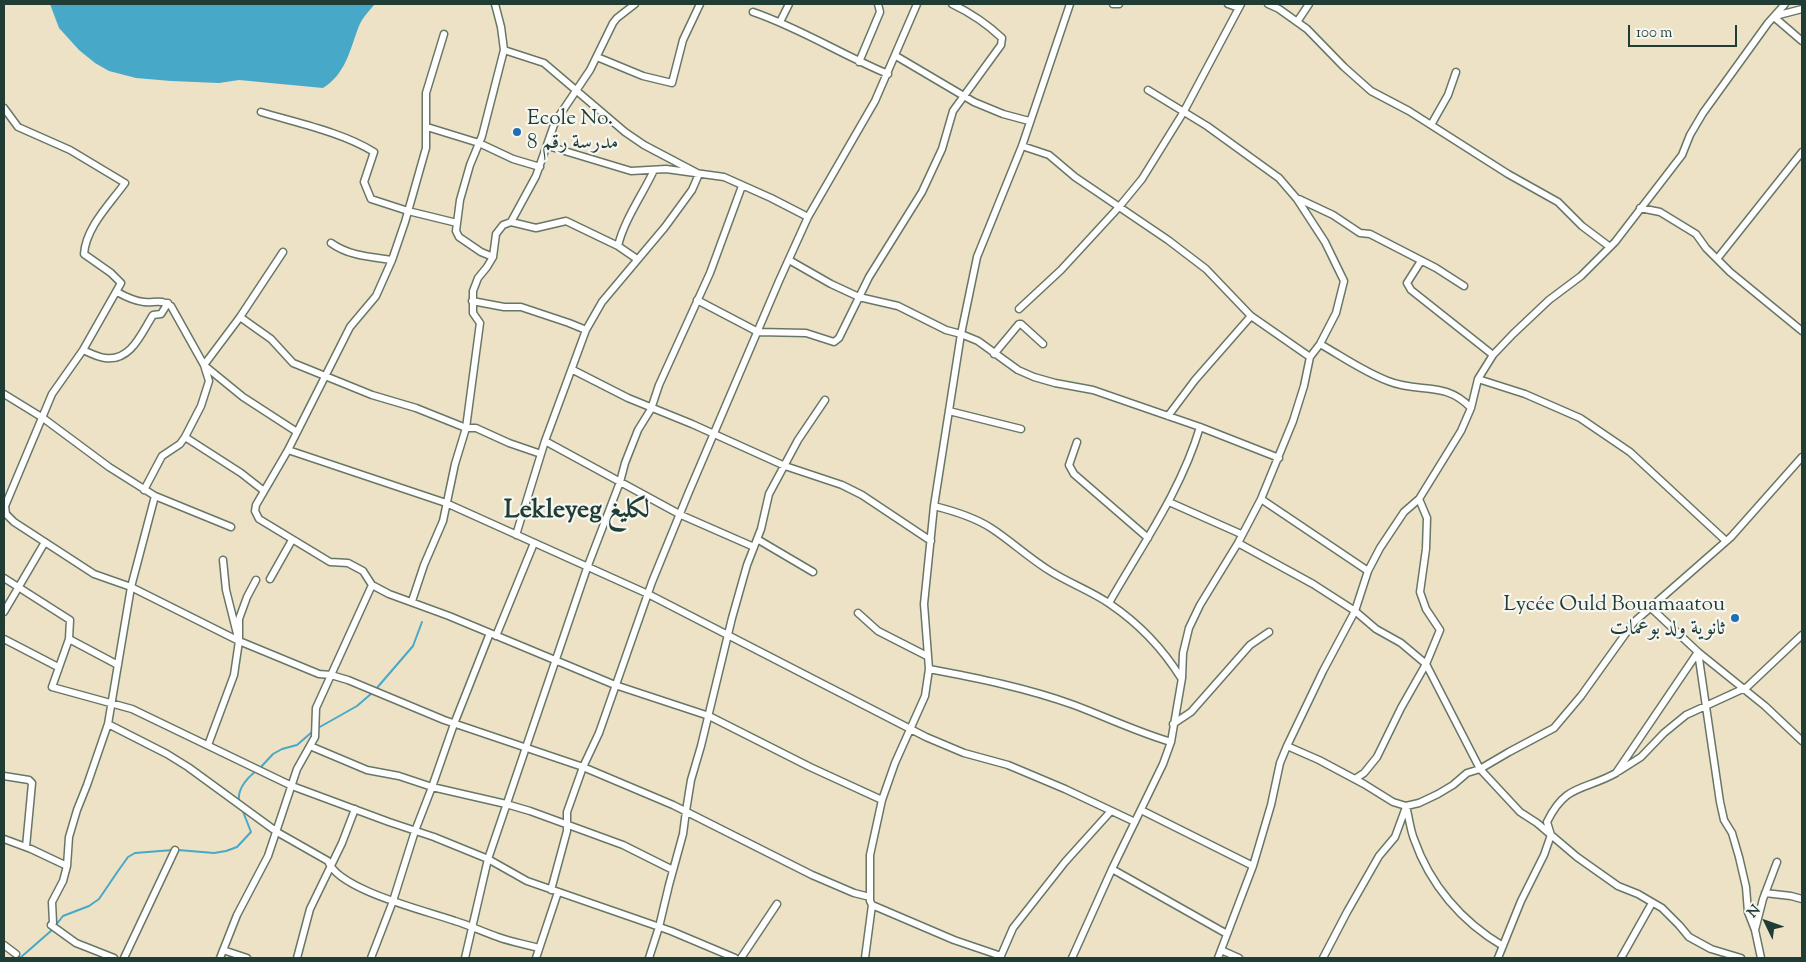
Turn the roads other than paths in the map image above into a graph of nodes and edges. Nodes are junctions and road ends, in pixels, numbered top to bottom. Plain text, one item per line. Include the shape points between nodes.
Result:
1 (495, 4) edge
2 (635, 4) edge
3 (700, 4) edge
4 (789, 4) edge
5 (878, 4) edge
6 (918, 4) edge
7 (952, 4) edge
8 (1070, 4) edge
9 (1113, 4) edge
10 (1119, 4) edge
11 (1228, 4) edge
12 (1268, 4) edge
13 (1309, 4) edge
14 (1786, 4) edge
15 (1240, 6) edge
16 (1802, 9) edge
17 (753, 12) dead end
18 (1774, 17) junction
19 (780, 22) junction
20 (1297, 22) junction
21 (444, 34) dead end
22 (1802, 41) edge
23 (504, 50) junction
24 (896, 56) junction
25 (596, 57) junction
26 (859, 62) junction
27 (1456, 72) dead end
28 (888, 74) junction
29 (1148, 90) dead end
30 (576, 91) junction
31 (964, 97) junction
32 (4, 108) edge
33 (261, 112) dead end
34 (1184, 113) junction
35 (1029, 121) junction
36 (1431, 125) junction
37 (426, 127) junction
38 (479, 143) junction
39 (548, 146) junction
40 (1022, 146) junction
41 (1802, 152) edge
42 (540, 167) junction
43 (654, 170) junction
44 (699, 174) junction
45 (742, 186) junction
46 (1298, 199) junction
47 (1118, 207) junction
48 (1640, 208) junction
49 (408, 211) junction
50 (808, 218) junction
51 (511, 222) junction
52 (457, 223) junction
53 (331, 243) dead end
54 (618, 246) junction
55 (1610, 247) junction
56 (283, 252) dead end
57 (493, 257) junction
58 (637, 259) junction
59 (1717, 259) junction
60 (392, 260) junction
61 (789, 260) junction
62 (1421, 261) junction
63 (1464, 286) dead end
64 (117, 292) junction
65 (859, 297) junction
66 (697, 300) junction
67 (472, 301) junction
68 (168, 304) junction
69 (1019, 309) dead end
70 (1251, 316) junction
71 (240, 317) junction
72 (586, 330) junction
73 (1802, 331) edge
74 (758, 332) junction
75 (961, 334) junction
76 (1042, 344) dead end
77 (1320, 344) junction
78 (83, 350) junction
79 (994, 354) junction
80 (1493, 354) junction
81 (1310, 357) junction
82 (204, 365) junction
83 (573, 370) junction
84 (325, 376) junction
85 (1478, 379) junction
86 (4, 394) edge
87 (825, 400) dead end
88 (1471, 408) junction
89 (651, 409) junction
90 (949, 411) junction
91 (1168, 416) junction
92 (43, 418) junction
93 (1200, 427) junction
94 (466, 428) junction
95 (1021, 429) dead end
96 (297, 432) junction
97 (714, 434) junction
98 (185, 437) junction
99 (545, 440) junction
100 (1077, 442) dead end
101 (288, 450) junction
102 (541, 454) junction
103 (1802, 457) edge
104 (1279, 458) junction
105 (785, 466) junction
106 (620, 482) junction
107 (144, 490) junction
108 (264, 491) junction
109 (154, 496) junction
110 (1261, 499) junction
111 (1419, 499) junction
112 (1169, 502) junction
113 (446, 503) junction
114 (934, 506) junction
115 (681, 515) junction
116 (231, 527) dead end
117 (1241, 534) junction
118 (516, 535) junction
119 (1148, 538) junction
120 (757, 539) junction
121 (292, 540) junction
122 (931, 541) junction
123 (1726, 541) junction
124 (45, 542) junction
125 (1238, 542) junction
126 (534, 543) junction
127 (754, 547) junction
128 (223, 560) dead end
129 (587, 568) junction
130 (1368, 571) junction
131 (813, 572) dead end
132 (4, 578) edge
133 (270, 579) dead end
134 (256, 580) dead end
135 (372, 584) junction
136 (18, 587) junction
137 (131, 587) junction
138 (648, 594) junction
139 (412, 601) junction
140 (1109, 603) junction
141 (1650, 607) junction
142 (1355, 611) junction
143 (4, 612) edge
144 (858, 613) dead end
145 (1269, 632) dead end
146 (493, 634) junction
147 (728, 635) junction
148 (1802, 635) edge
149 (4, 639) edge
150 (69, 639) junction
151 (238, 641) junction
152 (1698, 652) junction
153 (927, 656) junction
154 (557, 661) junction
155 (1426, 664) junction
156 (118, 665) junction
157 (58, 667) junction
158 (928, 669) junction
159 (331, 675) junction
160 (1182, 678) junction
161 (615, 685) junction
162 (1743, 688) junction
163 (112, 703) junction
164 (1705, 705) junction
165 (708, 716) junction
166 (108, 724) junction
167 (454, 724) junction
168 (1173, 724) junction
169 (911, 728) junction
170 (1802, 741) edge
171 (1171, 742) junction
172 (208, 745) junction
173 (310, 746) junction
174 (1287, 746) junction
175 (526, 747) junction
176 (583, 767) junction
177 (1480, 769) junction
178 (1616, 773) junction
179 (4, 776) edge
180 (1355, 780) junction
181 (292, 786) junction
182 (432, 788) junction
183 (882, 800) junction
184 (506, 804) junction
185 (1406, 806) junction
186 (354, 809) junction
187 (1141, 810) junction
188 (686, 811) junction
189 (1111, 811) junction
190 (1135, 822) junction
191 (567, 824) junction
192 (415, 831) junction
193 (277, 832) junction
194 (1551, 835) junction
195 (4, 839) edge
196 (26, 847) junction
197 (175, 850) dead end
198 (488, 859) junction
199 (1777, 862) dead end
200 (67, 866) junction
201 (1252, 866) junction
202 (330, 867) junction
203 (1112, 869) junction
204 (673, 870) junction
205 (555, 891) junction
206 (1765, 893) junction
207 (870, 897) junction
208 (1802, 899) edge
209 (393, 901) junction
210 (1652, 903) junction
211 (777, 904) dead end
212 (872, 905) junction
213 (471, 926) junction
214 (659, 927) junction
215 (1755, 930) junction
216 (1227, 934) junction
217 (4, 945) edge
218 (1503, 946) junction
219 (539, 948) junction
220 (224, 950) junction
221 (1222, 950) junction
222 (16, 954) dead end
223 (1000, 957) edge
224 (114, 958) edge
225 (124, 958) edge
226 (220, 958) edge
227 (247, 958) edge
228 (297, 958) edge
229 (371, 958) edge
230 (465, 958) edge
231 (536, 958) edge
232 (649, 958) edge
233 (735, 958) edge
234 (741, 958) edge
235 (865, 958) edge
236 (1072, 958) edge
237 (1218, 958) edge
238 (1239, 958) edge
239 (1323, 958) edge
240 (1498, 958) edge
241 (1621, 958) edge
242 (1741, 958) edge
243 (1761, 958) edge

1 - 23 street
2 - 25 street via 613,23
3 - 25 street via 683,40 672,83 643,76
4 - 19 street
5 - 26 street via 880,12
6 - 24 street
7 - 31 street via 973,15 1002,38 1001,45
8 - 35 street
9 - 10 street
11 - 15 street
12 - 20 street
13 - 20 street
14 - 18 street
15 - 34 street
16 - 18 street
17 - 19 street
18 - 22 street
18 - 48 street via 1703,113 1682,155
19 - 26 street
20 - 36 street via 1371,92 1409,110
21 - 37 street via 426,93
23 - 30 street via 544,63
23 - 38 street
24 - 28 street
24 - 31 street
25 - 30 street
26 - 28 street
27 - 36 street
28 - 50 street
29 - 34 street
30 - 39 street via 555,122
30 - 44 street via 630,136
31 - 35 street
31 - 65 street via 953,111 942,149 922,192
32 - 64 street via 18,127 70,150 125,183 94,226 84,254 121,283
33 - 49 street via 360,143 374,152 364,182 371,199
34 - 46 street via 1279,178
34 - 47 street via 1142,179
35 - 40 street
36 - 55 street via 1558,202
37 - 38 street
37 - 49 street via 426,148
38 - 42 street
38 - 52 street via 460,200
39 - 42 street
39 - 43 street via 631,171
40 - 47 street via 1049,155 1074,177
40 - 75 street via 977,257
41 - 59 street
42 - 51 street
43 - 44 street
43 - 54 street via 622,231
44 - 45 street via 724,177
44 - 58 street via 692,190
45 - 50 street
45 - 66 street
46 - 62 street
46 - 77 street via 1325,242 1344,281 1336,313
47 - 69 street via 1061,270
47 - 70 street via 1206,268
48 - 55 street
48 - 59 street via 1660,212 1696,234
49 - 52 street
49 - 60 street
50 - 61 street
51 - 54 street via 536,228 566,220
51 - 57 street via 503,225 496,234
52 - 57 street via 459,237
53 - 60 street via 354,254
54 - 58 street
55 - 80 street
56 - 71 street
57 - 67 street via 478,278
58 - 72 street via 602,302
59 - 73 street
60 - 84 street via 376,296 352,324
61 - 65 street
61 - 74 street
62 - 63 street
62 - 80 street via 1407,283 1411,290
64 - 68 street via 140,302
64 - 78 street
65 - 74 street via 834,342 806,333
65 - 75 street via 898,306
66 - 74 street
66 - 89 street
67 - 72 street via 521,307
67 - 94 street via 473,314 480,323
68 - 78 street via 161,314 151,316 140,339 120,356 104,358
68 - 82 street via 174,309
70 - 81 street
70 - 91 street via 1194,380
71 - 82 street
71 - 84 street via 271,340 289,360
72 - 83 street
74 - 97 street
75 - 79 street
75 - 90 street
76 - 79 street via 1019,324
77 - 81 street
77 - 88 street via 1361,370 1391,382 1443,390 1462,398
78 - 92 street via 52,394
79 - 91 street via 1034,377 1093,390
80 - 85 street
81 - 104 street via 1304,386
82 - 96 street via 243,397
82 - 98 street via 208,388
83 - 89 street
83 - 99 street
84 - 94 street
84 - 96 street
85 - 88 street
85 - 123 street via 1525,394 1580,418 1630,452
86 - 92 street
87 - 105 street
88 - 111 street via 1461,431
89 - 97 street
89 - 106 street via 638,430
90 - 95 street
90 - 114 street
91 - 93 street
92 - 107 street
92 - 124 street via 5,506 6,514 14,522
93 - 104 street
93 - 112 street
94 - 102 street via 476,428
94 - 113 street
96 - 101 street
97 - 105 street
97 - 115 street
98 - 107 street via 160,458
98 - 108 street
99 - 102 street
99 - 106 street
100 - 119 street via 1069,465 1074,474
101 - 108 street
101 - 113 street
102 - 118 street
103 - 123 street
104 - 110 street
105 - 120 street via 770,494
105 - 122 street via 862,495
106 - 115 street
106 - 129 street
107 - 109 street
108 - 121 street via 256,505 257,516
109 - 116 street
109 - 137 street
110 - 117 street
110 - 130 street
111 - 130 street via 1404,512
111 - 155 street via 1427,518 1420,592 1426,609 1440,630
112 - 117 street
112 - 119 street
113 - 118 street
113 - 139 street via 443,521
114 - 122 street
114 - 140 street via 960,513 990,527 1050,571
115 - 127 street
115 - 138 street
117 - 125 street
118 - 126 street
119 - 140 street
120 - 127 street
120 - 131 street
121 - 133 street
121 - 135 street via 330,562 348,563 363,571
122 - 153 street via 924,604
123 - 141 street
124 - 136 street
124 - 137 street via 86,570
125 - 142 street
125 - 160 street via 1189,628
126 - 129 street
126 - 146 street
127 - 147 street
128 - 151 street
129 - 138 street
129 - 154 street
130 - 142 street
132 - 136 street
134 - 151 street via 240,619
135 - 139 street via 389,594
135 - 159 street
136 - 143 street
136 - 150 street via 70,620
137 - 151 street
137 - 156 street
138 - 147 street
138 - 161 street
139 - 146 street
140 - 160 street via 1156,644
141 - 152 street
141 - 177 street via 1631,626 1554,728
142 - 155 street via 1376,629 1401,642
142 - 174 street
144 - 153 street via 878,631
145 - 168 street via 1250,645 1192,712
146 - 154 street
146 - 167 street
147 - 165 street
147 - 169 street
148 - 162 street
149 - 157 street
150 - 156 street
150 - 157 street
151 - 159 street via 319,674
151 - 172 street via 234,675
152 - 162 street
152 - 164 street
152 - 178 street
153 - 158 street
154 - 161 street
154 - 175 street
155 - 177 street
155 - 180 street via 1377,757
156 - 163 street
157 - 163 street via 52,687
158 - 169 street via 925,696
158 - 171 street via 979,678 1038,694
159 - 167 street
159 - 173 street via 316,708 315,737
160 - 168 street
161 - 165 street
161 - 176 street via 599,733
162 - 164 street
162 - 170 street
163 - 166 street
163 - 172 street via 132,709
164 - 178 street via 1686,714 1641,757
164 - 215 street via 1724,820 1732,833 1739,857 1748,912
165 - 183 street
165 - 188 street
166 - 193 street via 188,767
166 - 200 street via 69,837
167 - 175 street
167 - 182 street
168 - 171 street
169 - 183 street
169 - 189 street via 964,754 1008,766
171 - 187 street
172 - 181 street
173 - 181 street
173 - 182 street via 368,770 399,776
174 - 180 street
174 - 201 street
175 - 176 street
175 - 184 street
176 - 188 street
176 - 191 street via 567,812
177 - 185 street via 1467,773 1438,794
177 - 194 street via 1520,812
178 - 194 street via 1565,796 1548,822
179 - 196 street via 29,780 32,784
180 - 185 street
181 - 186 street
181 - 193 street
182 - 184 street
182 - 192 street
183 - 207 street via 870,855
184 - 191 street
184 - 198 street
185 - 218 street via 1414,839 1434,880 1459,912 1484,935
185 - 239 street via 1395,837 1379,856
186 - 192 street
186 - 202 street
187 - 190 street
187 - 201 street
188 - 204 street via 684,834
188 - 207 street via 812,875
189 - 190 street
189 - 223 street via 1017,922
190 - 203 street
191 - 204 street via 623,845
191 - 205 street
192 - 198 street
192 - 209 street
193 - 202 street via 328,861
193 - 220 street
194 - 210 street via 1618,886
194 - 218 street
195 - 196 street
196 - 200 street
197 - 225 street
198 - 205 street
198 - 213 street
199 - 206 street
200 - 224 street via 52,902 51,925 76,943
201 - 216 street
202 - 209 street via 347,881
202 - 228 street via 310,909
203 - 216 street
203 - 236 street
204 - 214 street
205 - 214 street
205 - 219 street
206 - 208 street
206 - 215 street
207 - 212 street
209 - 213 street
209 - 229 street
210 - 241 street
210 - 242 street via 1662,908 1689,937 1711,949
211 - 234 street
212 - 223 street
212 - 235 street
213 - 219 street
213 - 230 street
214 - 232 street
214 - 233 street
215 - 243 street
216 - 221 street
217 - 222 street
218 - 240 street
219 - 231 street
220 - 226 street
220 - 227 street
221 - 237 street
221 - 238 street

